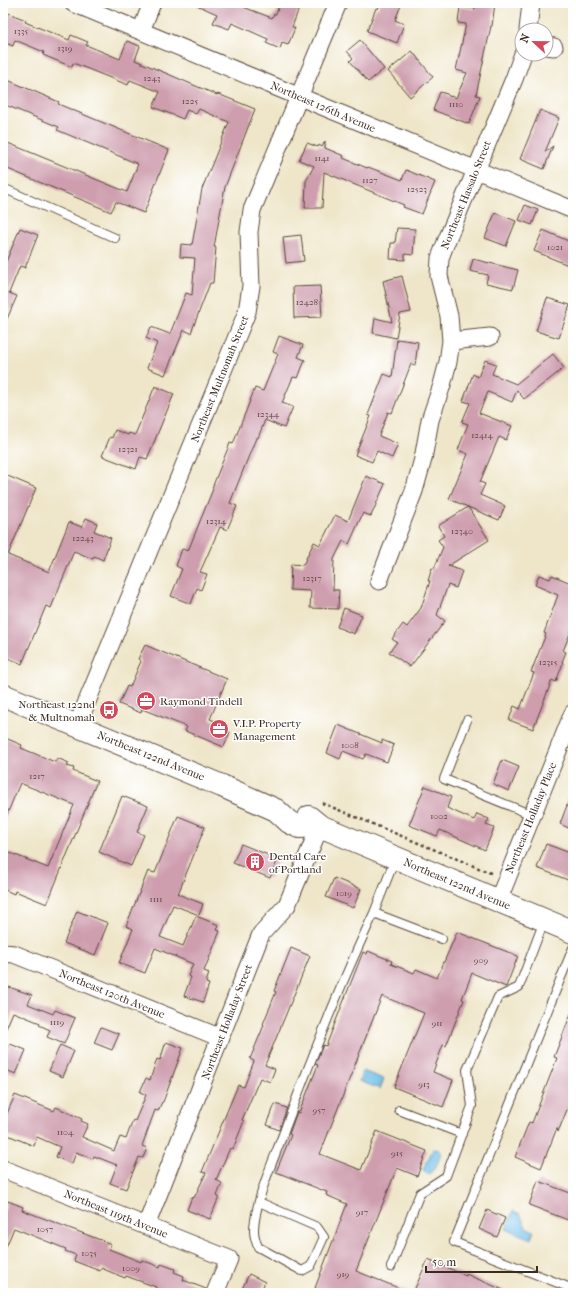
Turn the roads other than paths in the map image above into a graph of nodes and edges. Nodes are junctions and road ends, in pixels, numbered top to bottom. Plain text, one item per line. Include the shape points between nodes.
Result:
1 (73, 3) edge
2 (152, 3) edge
3 (338, 3) edge
4 (531, 3) edge
5 (529, 22) edge
6 (141, 31) junction
7 (520, 62) edge
8 (299, 97) junction
9 (476, 170) junction
10 (3, 188) edge
11 (573, 210) edge
12 (115, 238) dead end
13 (490, 337) dead end
14 (451, 340) junction
15 (378, 581) dead end
16 (3, 695) edge
17 (573, 713) edge
18 (467, 720) dead end
19 (77, 726) junction
20 (532, 815) junction
21 (320, 826) junction
22 (395, 858) junction
23 (498, 901) junction
24 (374, 913) junction
25 (545, 920) junction
26 (573, 932) edge
27 (442, 939) dead end
28 (573, 948) edge
29 (3, 953) edge
30 (221, 1038) junction
31 (399, 1110) dead end
32 (462, 1134) junction
33 (3, 1169) edge
34 (259, 1202) junction
35 (146, 1226) junction
36 (391, 1267) dead end
37 (573, 1291) edge
38 (216, 1293) edge

1 - 6 street, Northeast 126th Avenue
2 - 6 street
3 - 8 street, Northeast Multnomah Street
4 - 5 street
6 - 8 street, Northeast 126th Avenue
7 - 9 street, Northeast Hassalo Street
8 - 9 street, Northeast 126th Avenue
8 - 19 street, Northeast Multnomah Street via 252,210 249,232 251,286 247,312
9 - 11 street, Northeast 126th Avenue
9 - 14 street, Northeast Hassalo Street via 440,258 439,276 449,316
10 - 12 lane
13 - 14 street
14 - 15 street, Northeast Hassalo Street via 448,362 430,420 414,491
16 - 19 main road, Northeast 122nd Avenue
17 - 20 street, Northeast Holladay Place
18 - 20 lane via 444,779
19 - 21 main road, Northeast 122nd Avenue via 276,810 299,827
20 - 23 street, Northeast Holladay Place
21 - 22 main road, Northeast 122nd Avenue
21 - 30 street, Northeast Holladay Street via 287,905 261,934
22 - 23 main road, Northeast 122nd Avenue
22 - 24 lane
23 - 25 main road, Northeast 122nd Avenue
24 - 27 lane
24 - 34 lane via 305,1076
25 - 26 main road, Northeast 122nd Avenue
25 - 32 lane via 519,987 498,997 467,1070 472,1106
28 - 37 lane via 454,1242
29 - 30 street, Northeast 120th Avenue via 14,954
30 - 35 street, Northeast Holladay Street
31 - 32 lane
32 - 36 lane via 446,1176 420,1193
33 - 35 street, Northeast 119th Avenue
34 - 34 lane via 317,1227 324,1237 312,1266 302,1271 258,1247 254,1235
35 - 38 street, Northeast 119th Avenue via 229,1259

